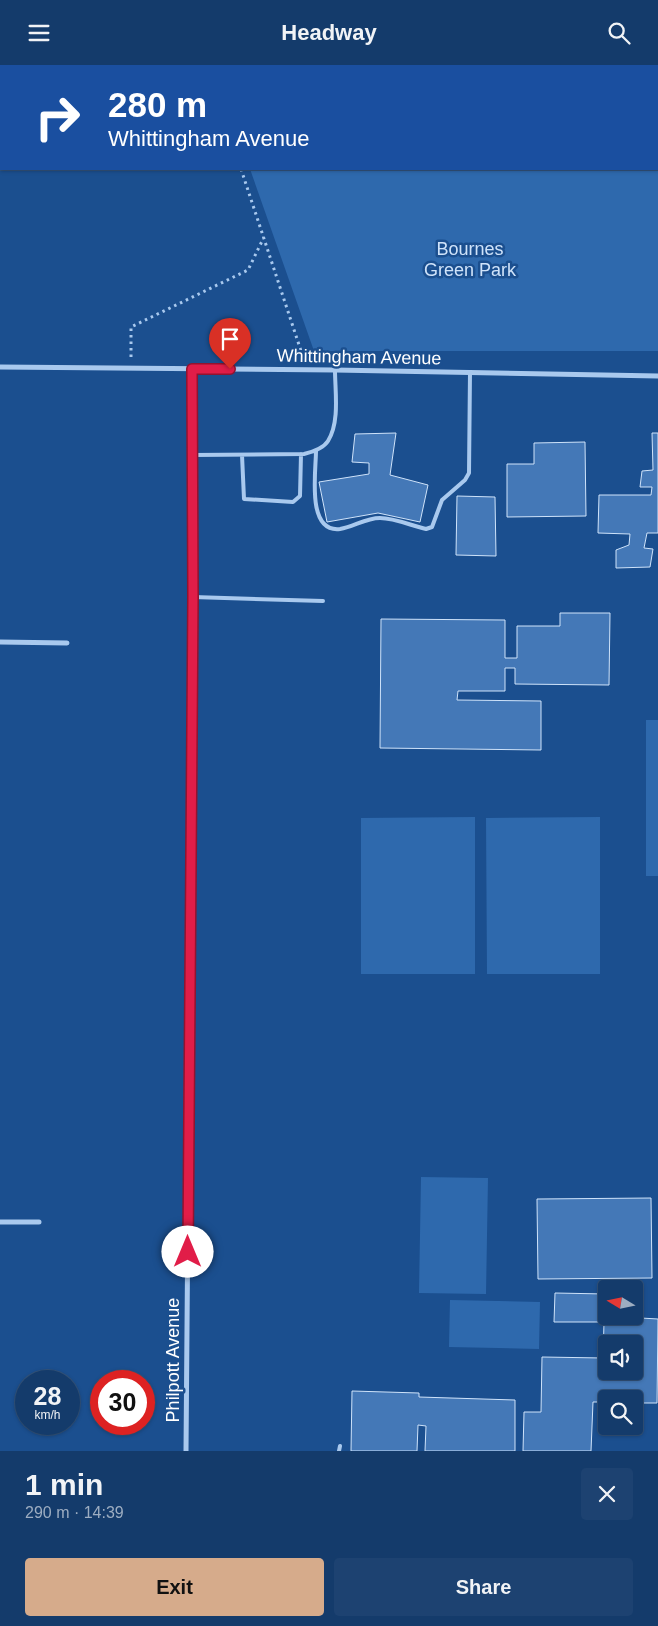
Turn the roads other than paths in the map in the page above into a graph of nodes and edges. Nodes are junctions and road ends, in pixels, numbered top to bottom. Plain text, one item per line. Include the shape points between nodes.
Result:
1 (0, 367) edge
2 (192, 369) junction
3 (335, 370) junction
4 (470, 372) junction
5 (658, 376) edge
6 (316, 451) junction
7 (192, 455) junction
8 (242, 455) junction
9 (301, 455) junction
10 (193, 597) junction
11 (323, 601) dead end
12 (0, 643) edge
13 (67, 643) dead end
14 (0, 1222) edge
15 (39, 1222) dead end
16 (186, 1451) edge

1 - 2 street, Whittingham Avenue
2 - 3 street, Whittingham Avenue
2 - 7 street, Philpott Avenue
3 - 4 street, Whittingham Avenue
3 - 6 lane via 332,430 328,443
4 - 5 street, Whittingham Avenue
4 - 6 lane via 469,473 442,500 432,527 426,529 382,518 364,520 339,529 323,524 315,510
6 - 9 lane
7 - 8 lane
7 - 10 street, Philpott Avenue
8 - 9 lane
8 - 9 lane via 244,499 293,502 300,496
10 - 11 lane
10 - 16 street, Philpott Avenue
12 - 13 street
14 - 15 street

